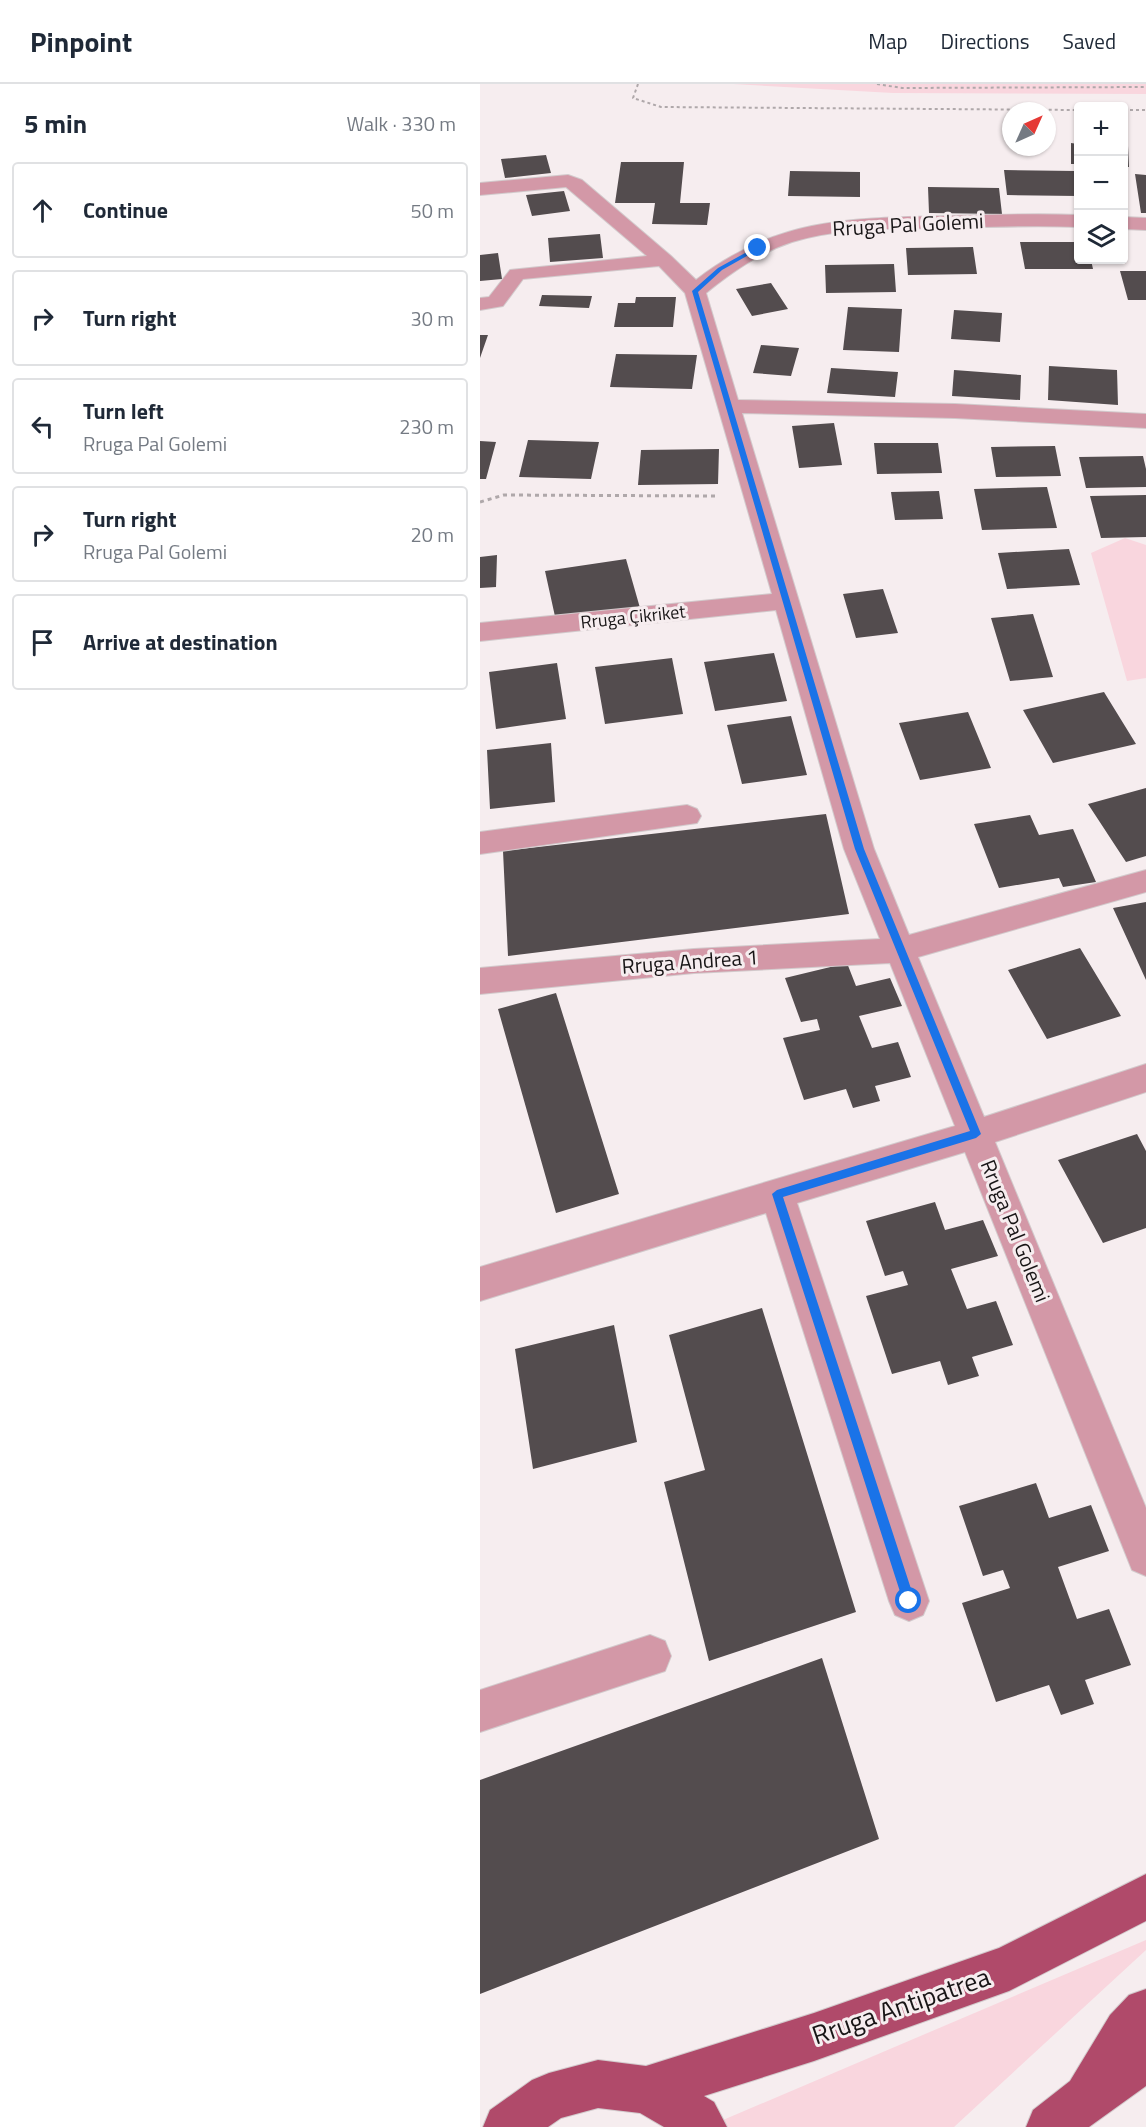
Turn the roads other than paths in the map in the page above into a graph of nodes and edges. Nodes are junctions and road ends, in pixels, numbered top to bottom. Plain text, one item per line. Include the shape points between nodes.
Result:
1 (480, 189) edge
2 (1074, 221) edge
3 (1128, 223) edge
4 (1146, 224) edge
5 (664, 260) junction
6 (695, 291) junction
7 (480, 304) edge
8 (728, 406) junction
9 (1146, 421) edge
10 (786, 601) junction
11 (480, 632) edge
12 (687, 816) dead end
13 (480, 843) edge
14 (1146, 881) edge
15 (900, 950) junction
16 (480, 981) edge
17 (1146, 1078) edge
18 (976, 1134) junction
19 (777, 1194) junction
20 (480, 1284) edge
21 (1146, 1556) edge
22 (909, 1601) dead end
23 (650, 1656) dead end
24 (480, 1711) edge
25 (1146, 1897) edge
26 (1146, 2012) edge
27 (1146, 2058) edge
28 (646, 2090) junction
29 (1067, 2114) edge
30 (507, 2127) edge
31 (703, 2127) edge

1 - 5 street via 568,181
2 - 6 street, Rruga Pal Golemi via 852,223 798,233 758,248 720,269
3 - 4 street
5 - 6 street
5 - 7 street via 517,274 496,302
6 - 8 street, Rruga Pal Golemi
8 - 9 street via 955,411
8 - 10 street, Rruga Pal Golemi
10 - 11 street, Rruga Çikriket
10 - 15 street, Rruga Pal Golemi via 859,849
12 - 13 street
14 - 15 street, Rruga Andrea 1
15 - 16 street, Rruga Andrea 1 via 694,960
15 - 18 street, Rruga Pal Golemi
17 - 18 street
18 - 19 street
18 - 21 street, Rruga Pal Golemi
19 - 20 street
19 - 22 street
23 - 24 street
25 - 28 main road, Rruga Antipatrea via 1009,1968 814,2037
26 - 29 main road
27 - 29 main road
28 - 30 main road, Rruga Antipatrea via 598,2084 549,2097
28 - 31 main road, Rruga Antipatrea via 697,2119

